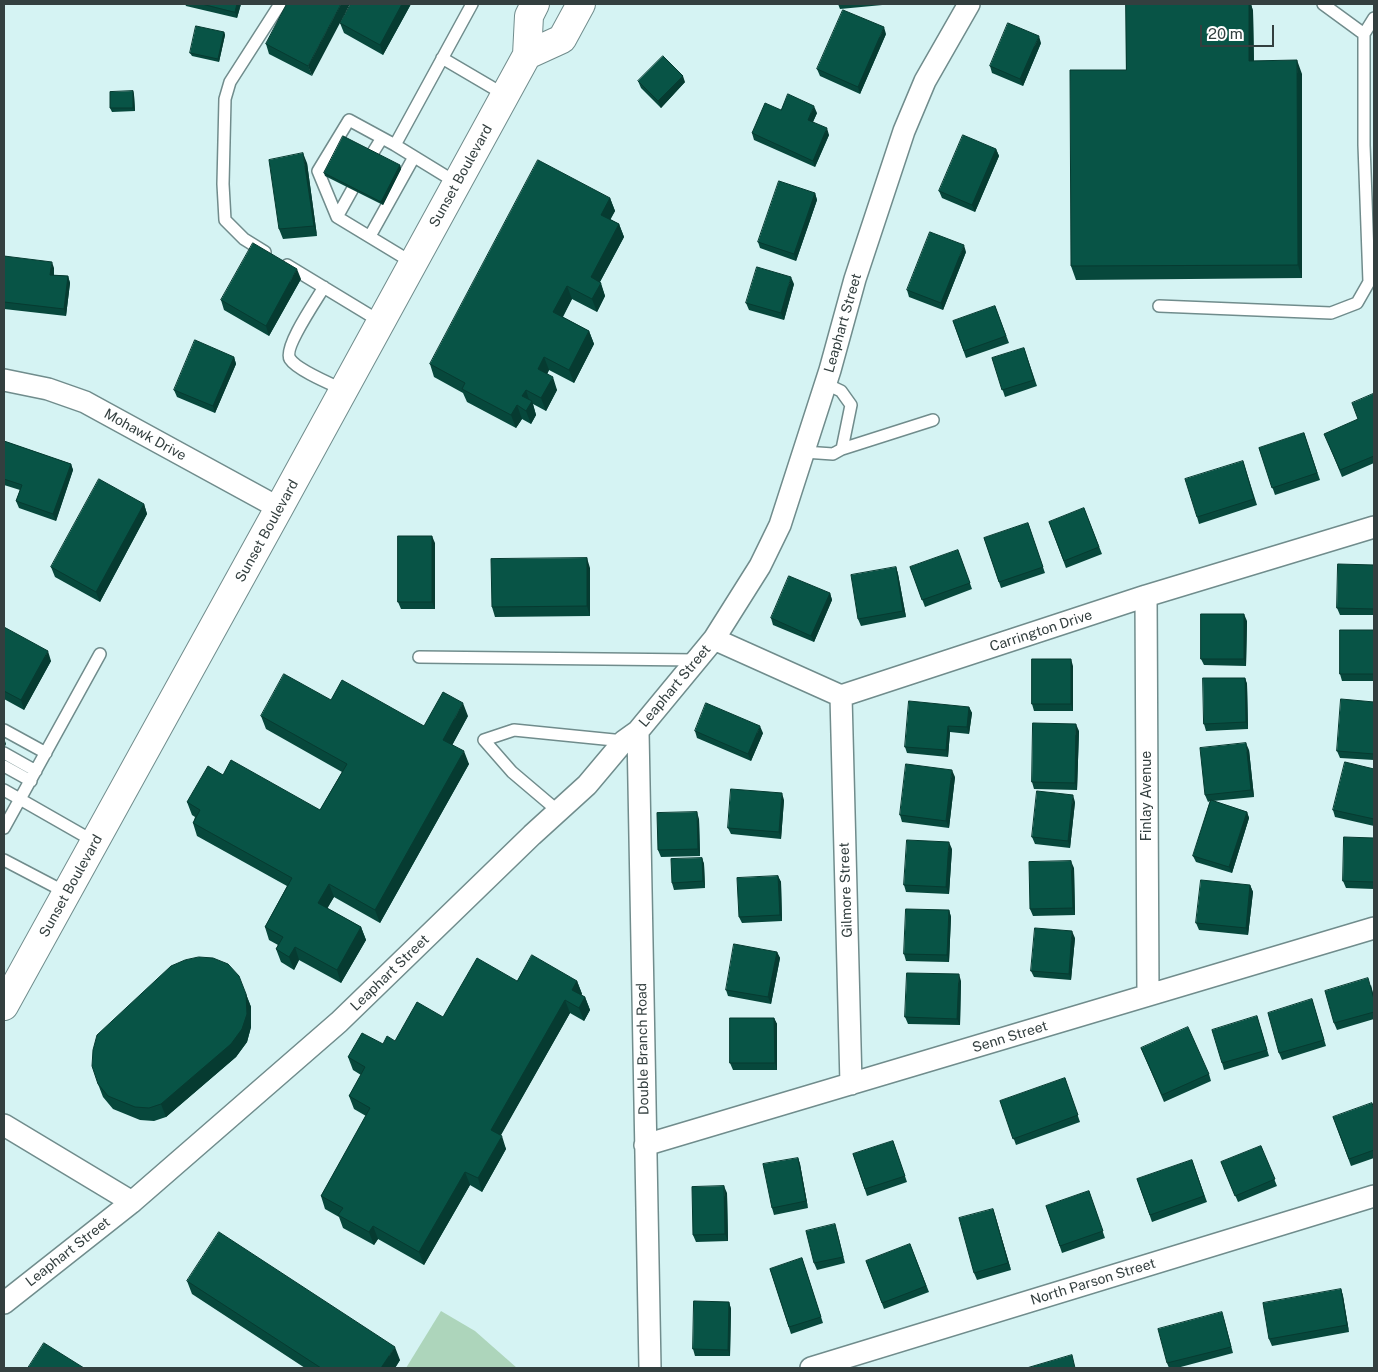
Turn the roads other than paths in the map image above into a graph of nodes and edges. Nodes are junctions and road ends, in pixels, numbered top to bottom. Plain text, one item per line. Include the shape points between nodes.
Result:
1 (280, 4) edge
2 (472, 4) edge
3 (581, 4) edge
4 (969, 4) edge
5 (1323, 4) edge
6 (525, 8) edge
7 (1374, 18) edge
8 (1364, 34) junction
9 (527, 55) junction
10 (442, 58) junction
11 (505, 95) junction
12 (382, 138) junction
13 (394, 145) junction
14 (372, 154) edge
15 (414, 157) junction
16 (457, 183) junction
17 (352, 190) edge
18 (337, 217) junction
19 (370, 236) junction
20 (414, 263) junction
21 (324, 287) junction
22 (1159, 306) dead end
23 (381, 322) junction
24 (4, 380) edge
25 (826, 384) junction
26 (344, 390) junction
27 (933, 420) dead end
28 (842, 449) junction
29 (804, 452) junction
30 (279, 508) junction
31 (1374, 528) edge
32 (1146, 596) junction
33 (714, 639) junction
34 (100, 654) dead end
35 (419, 657) dead end
36 (696, 660) junction
37 (841, 696) junction
38 (4, 730) edge
39 (631, 736) junction
40 (46, 752) junction
41 (4, 753) edge
42 (4, 766) edge
43 (33, 776) junction
44 (4, 790) edge
45 (20, 800) junction
46 (558, 811) junction
47 (7, 813) edge
48 (4, 828) edge
49 (95, 842) junction
50 (4, 860) edge
51 (67, 893) junction
52 (1374, 928) edge
53 (1148, 996) junction
54 (4, 1006) edge
55 (851, 1084) junction
56 (4, 1125) edge
57 (645, 1145) junction
58 (1374, 1196) edge
59 (132, 1202) junction
60 (4, 1303) edge
61 (650, 1368) edge
62 (811, 1368) edge

1 - 21 lane via 230,82 225,99 225,220 244,239
2 - 10 lane
3 - 9 main road via 562,39
4 - 25 street, Leaphart Street via 925,82 904,132 855,279
5 - 8 lane
6 - 9 main road, Sunset Boulevard
7 - 8 lane
8 - 22 lane via 1369,282 1357,303 1331,313
9 - 11 main road, Sunset Boulevard
10 - 11 lane
10 - 13 lane
11 - 16 main road, Sunset Boulevard
12 - 13 lane
12 - 14 lane
12 - 18 lane via 348,120 318,171
13 - 15 lane
15 - 16 lane
15 - 19 lane
16 - 20 main road, Sunset Boulevard
17 - 18 lane
18 - 19 lane
19 - 20 lane
20 - 23 main road, Sunset Boulevard
21 - 23 lane
21 - 26 lane via 288,354 290,360 311,375
23 - 26 main road, Sunset Boulevard
24 - 30 street, Mohawk Drive via 48,389 86,402
25 - 28 lane via 841,391 851,405
25 - 29 street, Leaphart Street
26 - 30 main road, Sunset Boulevard
27 - 28 lane
28 - 29 lane via 833,454
29 - 33 street, Leaphart Street via 780,525 764,558
30 - 49 main road, Sunset Boulevard
31 - 32 street, Carrington Drive
32 - 37 street, Carrington Drive
32 - 53 street, Finlay Avenue
33 - 36 street, Leaphart Street
33 - 37 street
34 - 40 lane
35 - 36 lane
36 - 39 street, Leaphart Street
37 - 55 street, Gilmore Street
38 - 40 lane
39 - 46 street, Leaphart Street via 587,785
39 - 46 lane via 514,730 484,740 512,772
39 - 57 street, Double Branch Road
40 - 43 lane
41 - 43 lane
42 - 43 lane
43 - 45 lane
44 - 45 lane
45 - 47 lane
45 - 49 lane
46 - 59 street, Leaphart Street via 339,1022
47 - 48 lane
49 - 51 main road, Sunset Boulevard
50 - 51 lane
51 - 54 main road, Sunset Boulevard
52 - 53 street, Senn Street
53 - 55 street, Senn Street
55 - 57 street, Senn Street
56 - 59 street
57 - 61 street, Double Branch Road
58 - 62 street, North Parson Street
59 - 60 street, Leaphart Street

